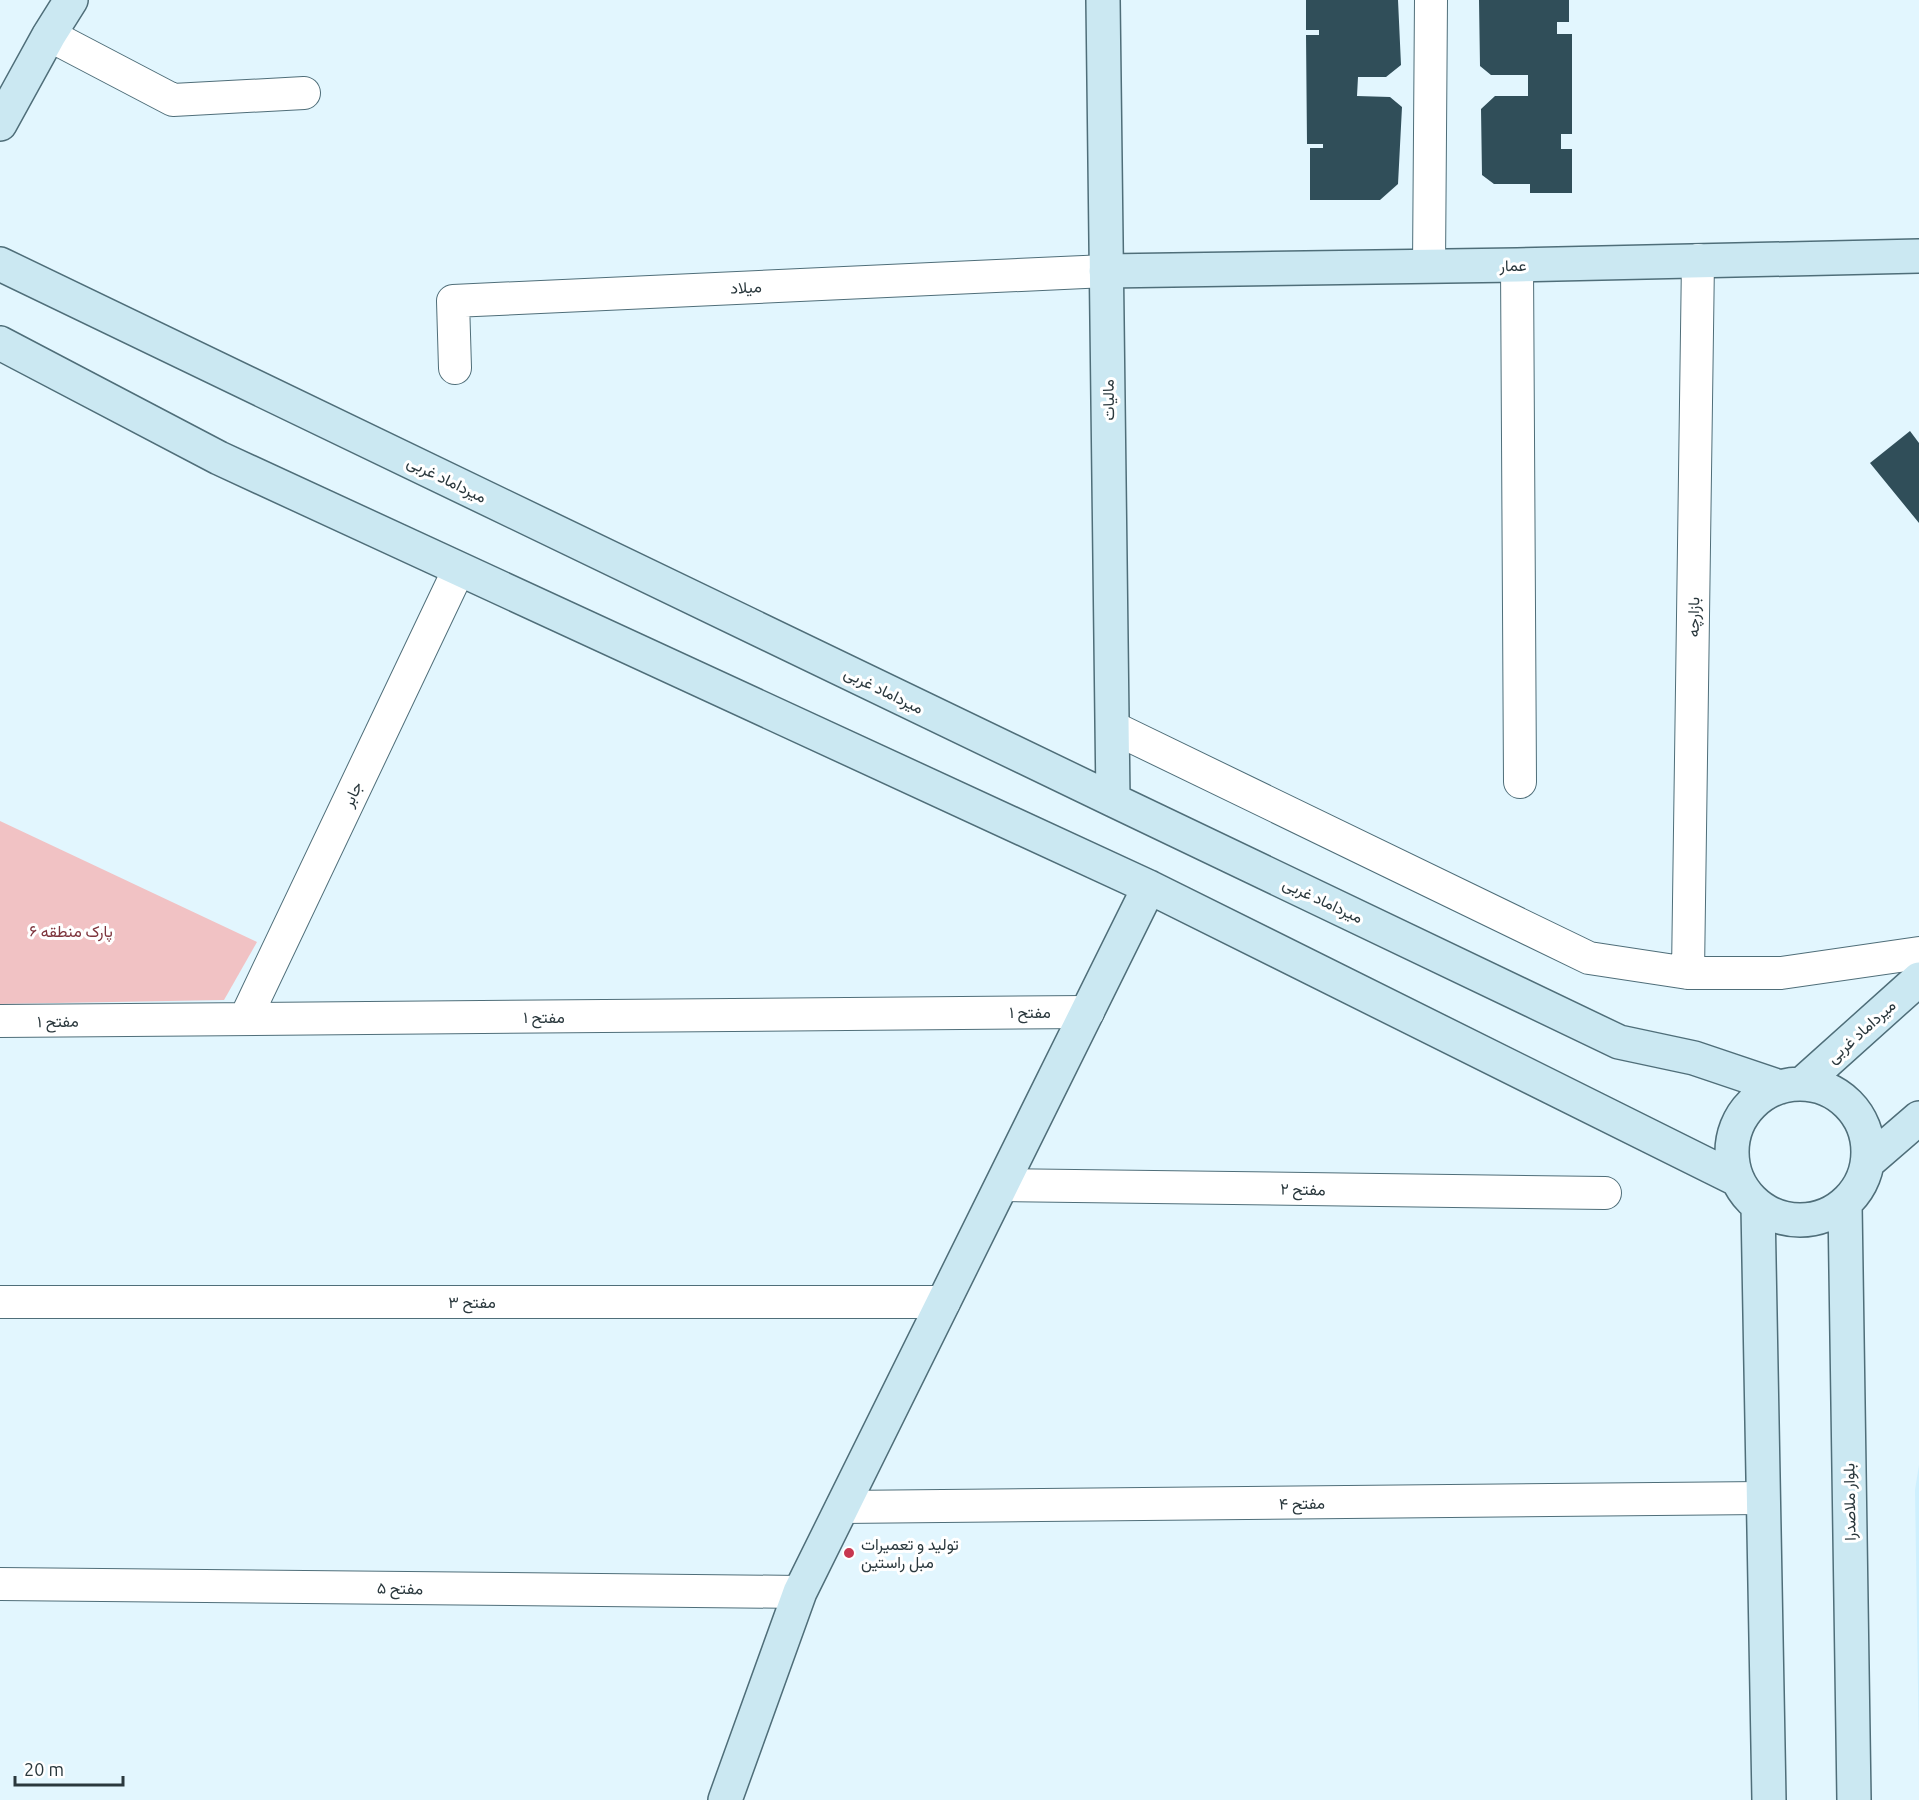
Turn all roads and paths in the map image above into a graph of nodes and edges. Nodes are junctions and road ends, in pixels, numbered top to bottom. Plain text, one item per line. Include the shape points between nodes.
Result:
1 (70, 0) edge
2 (1103, 0) edge
3 (1431, 0) edge
4 (49, 35) junction
5 (304, 93) dead end
6 (0, 123) edge
7 (1919, 256) edge
8 (1698, 260) junction
9 (0, 264) edge
10 (1517, 265) junction
11 (1429, 266) junction
12 (1106, 271) junction
13 (0, 343) edge
14 (455, 368) dead end
15 (459, 569) junction
16 (1112, 727) junction
17 (1520, 782) dead end
18 (1113, 800) junction
19 (1149, 887) junction
20 (1919, 953) edge
21 (1688, 973) junction
22 (1919, 978) edge
23 (1088, 1012) junction
24 (245, 1019) junction
25 (0, 1021) edge
26 (1791, 1086) junction
27 (1919, 1118) edge
28 (1868, 1162) junction
29 (1738, 1180) junction
30 (1002, 1185) junction
31 (1605, 1193) dead end
32 (1845, 1204) junction
33 (1758, 1206) junction
34 (0, 1302) edge
35 (944, 1302) junction
36 (1762, 1498) junction
37 (842, 1507) junction
38 (0, 1584) edge
39 (800, 1592) junction
40 (725, 1800) edge
41 (1769, 1800) edge
42 (1854, 1800) edge

1 - 4 street
2 - 12 street, مالیات
3 - 11 street
4 - 5 street via 173,100
4 - 6 street
7 - 8 street, عمار
8 - 10 street, عمار
8 - 21 street, بازارچه
9 - 18 street, میرداماد غربی
10 - 11 street, عمار
10 - 17 street
11 - 12 street, عمار
12 - 14 street, میلاد via 453,301
12 - 16 street, مالیات
13 - 15 street via 219,458
15 - 19 street
15 - 24 street, جابر
16 - 18 street, مالیات
16 - 21 street via 1589,958
18 - 26 street, میرداماد غربی via 1619,1042 1694,1058
19 - 23 street
19 - 29 street
20 - 21 street via 1781,973
22 - 26 street, میرداماد غربی
23 - 24 street, مفتح ۱
23 - 30 street
24 - 25 street, مفتح ۱
26 - 28 street via 1825,1089 1845,1100 1868,1139
26 - 29 street via 1762,1096 1747,1109 1737,1126 1732,1145
27 - 28 street
28 - 32 street via 1864,1178
29 - 33 street
30 - 31 street, مفتح ۲
30 - 35 street
32 - 33 street via 1825,1216 1802,1221 1778,1217
32 - 42 street, بلوار ملاصدرا
33 - 36 street
34 - 35 street, مفتح ۳
35 - 37 street
36 - 37 street, مفتح ۴
36 - 41 street
37 - 39 street
38 - 39 street, مفتح ۵
39 - 40 street

